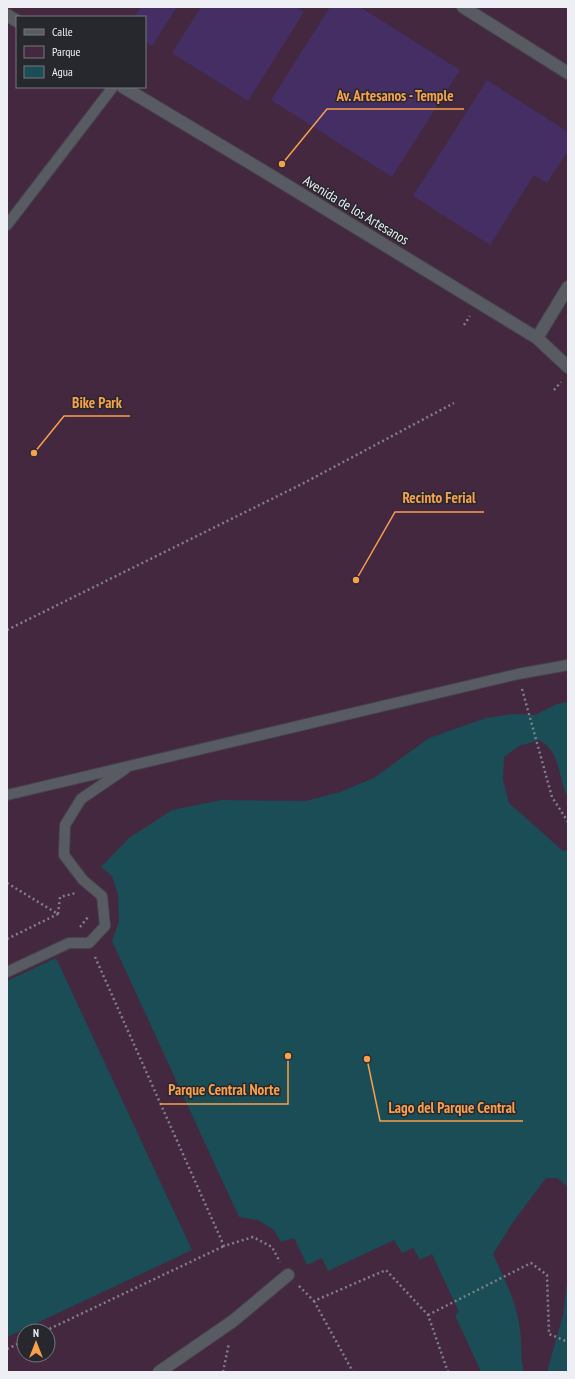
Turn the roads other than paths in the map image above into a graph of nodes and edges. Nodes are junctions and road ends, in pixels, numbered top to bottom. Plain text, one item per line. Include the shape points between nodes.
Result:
1 (463, 7) edge
2 (7, 15) edge
3 (16, 20) edge
4 (568, 73) edge
5 (112, 88) edge
6 (125, 88) edge
7 (7, 225) edge
8 (568, 287) edge
9 (537, 338) junction
10 (568, 367) edge
11 (568, 665) edge
12 (130, 766) junction
13 (7, 795) edge
14 (7, 972) edge
15 (288, 1275) road end
16 (159, 1372) edge

1 - 4 street
2 - 3 street
5 - 7 lane
6 - 9 street, Avenida de los Artesanos
8 - 9 street
9 - 10 street, Avenida de los Artesanos
11 - 12 lane via 518,674
12 - 13 lane
12 - 14 lane via 81,799 65,825 64,855 83,880 102,896 105,926 89,943 68,943
15 - 16 street via 233,1321

